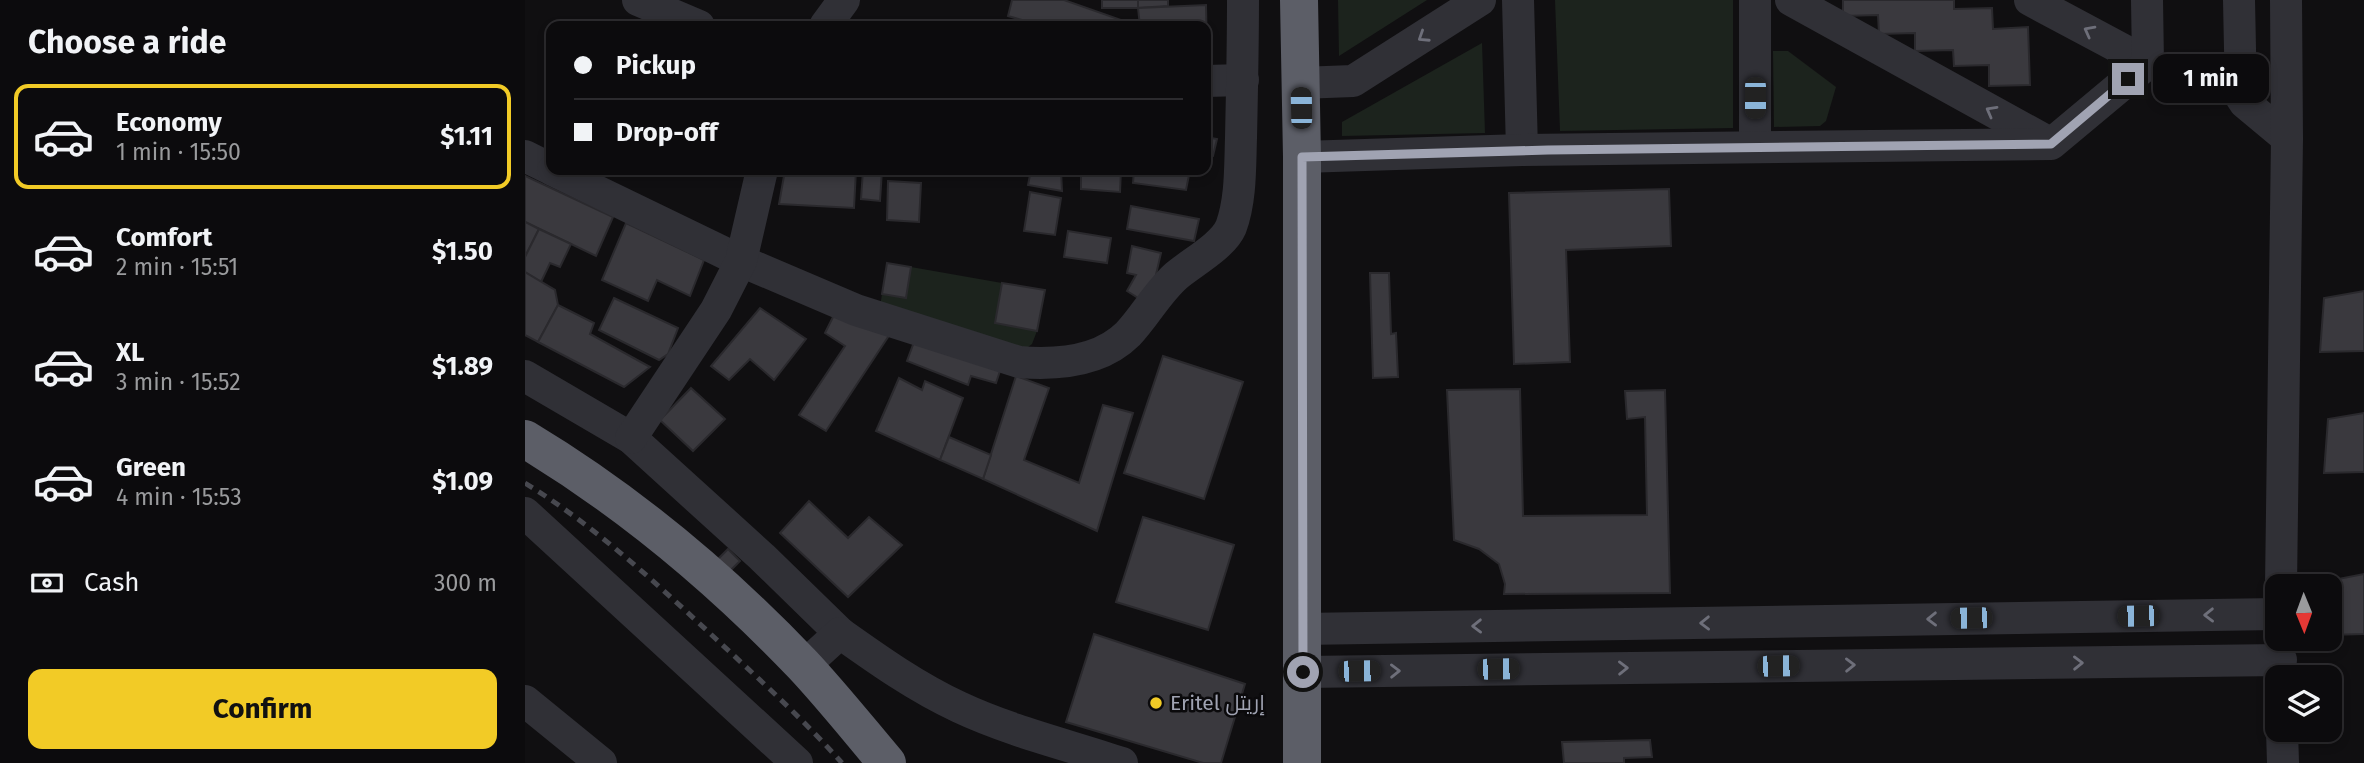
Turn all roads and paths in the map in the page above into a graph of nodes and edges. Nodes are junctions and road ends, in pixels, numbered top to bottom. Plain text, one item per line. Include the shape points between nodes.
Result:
1 (638, 0) edge
2 (844, 0) edge
3 (1243, 0) edge
4 (1299, 0) edge
5 (1480, 0) edge
6 (1518, 0) edge
7 (1755, 0) edge
8 (1791, 0) edge
9 (2030, 0) edge
10 (2147, 0) edge
11 (2239, 0) edge
12 (2285, 0) edge
13 (687, 21) edge
14 (829, 21) edge
15 (2148, 63) junction
16 (1243, 80) junction
17 (1211, 81) edge
18 (1300, 83) junction
19 (2287, 138) junction
20 (2051, 144) junction
21 (1755, 146) junction
22 (1522, 150) junction
23 (525, 156) edge
24 (1302, 157) junction
25 (546, 166) edge
26 (564, 175) edge
27 (761, 175) edge
28 (741, 261) junction
29 (525, 376) edge
30 (631, 438) junction
31 (525, 439) edge
32 (525, 513) edge
33 (2281, 574) edge
34 (2265, 614) edge
35 (1302, 629) junction
36 (840, 633) junction
37 (2281, 659) edge
38 (804, 666) junction
39 (1303, 672) junction
40 (525, 701) edge
41 (2282, 742) edge
42 (601, 763) edge
43 (797, 763) edge
44 (887, 763) edge
45 (1122, 763) edge
46 (1302, 763) edge
47 (2283, 763) edge

1 - 13 street
2 - 14 street
3 - 16 street
4 - 18 highway
5 -> 18 street via 1353,81
6 - 22 street
7 - 21 street
20 -> 8 street
15 -> 9 street
10 - 15 street
11 - 19 street via 2241,97
12 - 19 street
15 - 20 street
16 - 17 street
16 - 28 street via 1237,203 1230,230 1164,288 1127,335 1104,351 1045,364 1019,362 856,310
18 - 24 highway
19 - 33 street
20 - 21 street
21 - 22 street
22 - 24 street
23 - 25 street
24 - 35 highway
26 - 28 street
27 - 28 street
28 - 30 street via 716,310
29 - 30 street
30 - 36 street
31 - 38 highway via 653,526
32 - 43 street
34 -> 35 street
35 - 39 highway
36 - 38 street
36 - 45 street via 900,676 959,707
39 -> 37 street
38 - 44 highway
39 - 46 highway
40 - 42 street
41 - 47 street

